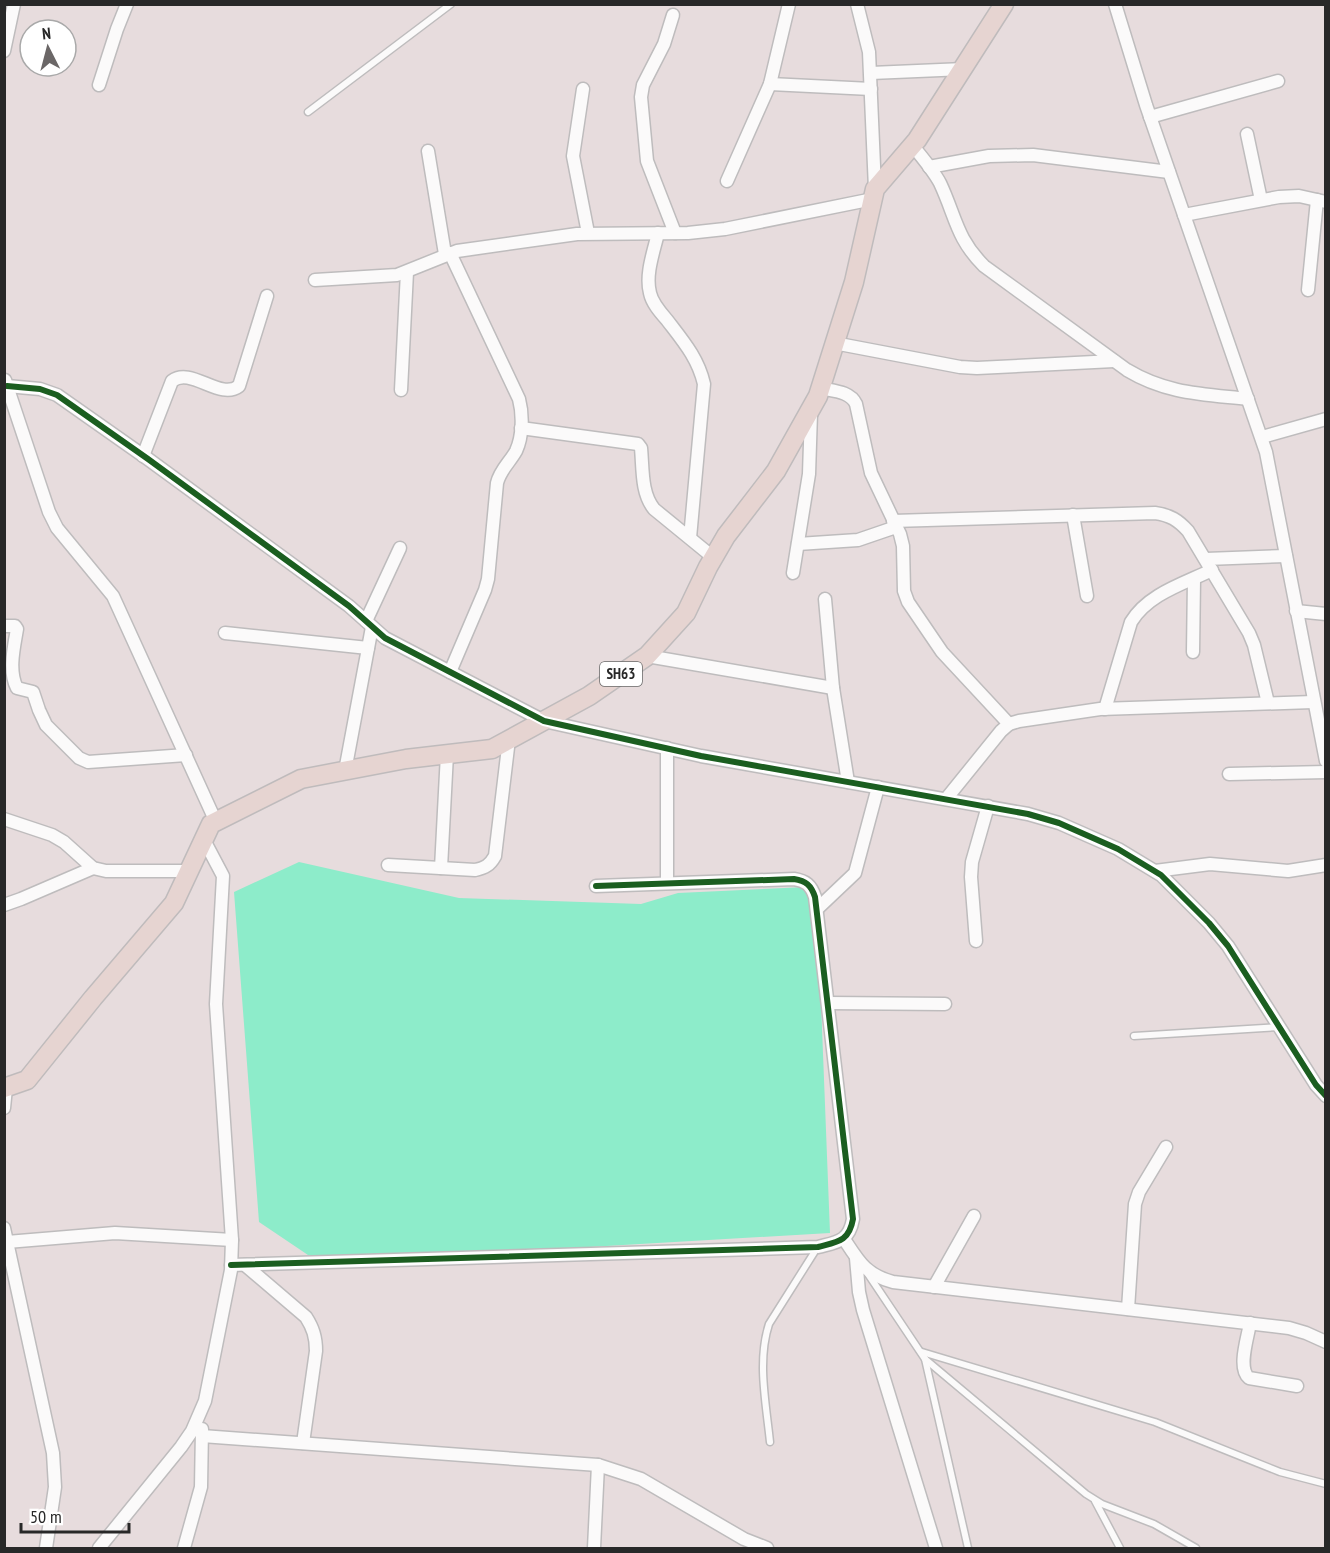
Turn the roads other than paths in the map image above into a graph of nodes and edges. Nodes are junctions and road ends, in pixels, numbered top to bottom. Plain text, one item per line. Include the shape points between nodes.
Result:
1 (14, 4) edge
2 (127, 4) edge
3 (451, 4) edge
4 (789, 4) edge
5 (857, 4) edge
6 (1004, 4) edge
7 (1115, 4) edge
8 (673, 15) dead end
9 (4, 51) edge
10 (964, 69) junction
11 (870, 73) junction
12 (1278, 81) dead end
13 (770, 84) junction
14 (99, 85) dead end
15 (871, 88) junction
16 (583, 89) dead end
17 (308, 112) dead end
18 (1150, 117) junction
19 (1247, 134) dead end
20 (912, 145) junction
21 (428, 151) dead end
22 (929, 167) junction
23 (1169, 172) junction
24 (727, 181) dead end
25 (874, 194) junction
26 (1261, 200) junction
27 (1321, 201) edge
28 (1184, 215) junction
29 (588, 233) junction
30 (658, 233) junction
31 (675, 233) junction
32 (448, 254) junction
33 (407, 272) junction
34 (315, 280) dead end
35 (1308, 290) dead end
36 (267, 296) dead end
37 (834, 343) junction
38 (1113, 361) junction
39 (6, 383) edge
40 (820, 388) junction
41 (402, 390) dead end
42 (1248, 399) junction
43 (811, 407) junction
44 (1326, 418) edge
45 (521, 428) junction
46 (1262, 437) junction
47 (143, 456) junction
48 (1073, 515) junction
49 (895, 524) junction
50 (690, 538) junction
51 (798, 544) junction
52 (400, 548) dead end
53 (1286, 556) junction
54 (714, 558) junction
55 (1209, 565) junction
56 (793, 573) dead end
57 (1194, 579) junction
58 (1087, 596) dead end
59 (825, 600) dead end
60 (1296, 611) junction
61 (1326, 614) edge
62 (369, 624) junction
63 (4, 626) edge
64 (225, 633) dead end
65 (368, 648) junction
66 (1193, 652) dead end
67 (647, 656) junction
68 (450, 672) junction
69 (833, 688) junction
70 (1313, 702) junction
71 (1268, 704) junction
72 (1105, 709) junction
73 (544, 721) junction
74 (1009, 724) junction
75 (509, 739) junction
76 (667, 748) junction
77 (447, 754) junction
78 (186, 755) junction
79 (1326, 761) edge
80 (345, 771) junction
81 (1326, 772) edge
82 (1229, 774) dead end
83 (848, 782) junction
84 (878, 787) junction
85 (946, 799) junction
86 (988, 806) junction
87 (4, 819) edge
88 (216, 822) junction
89 (204, 840) junction
90 (388, 865) dead end
91 (1326, 866) edge
92 (93, 868) junction
93 (441, 868) junction
94 (1155, 871) junction
95 (189, 872) junction
96 (667, 882) junction
97 (596, 886) dead end
98 (4, 904) edge
99 (817, 909) junction
100 (976, 941) dead end
101 (828, 1002) junction
102 (945, 1004) dead end
103 (1279, 1027) junction
104 (1134, 1036) dead end
105 (5, 1088) edge
106 (1326, 1096) edge
107 (4, 1108) edge
108 (1166, 1147) dead end
109 (974, 1216) dead end
110 (4, 1228) edge
111 (844, 1239) junction
112 (232, 1240) junction
113 (8, 1242) junction
114 (818, 1247) junction
115 (859, 1261) junction
116 (231, 1265) junction
117 (245, 1265) junction
118 (934, 1287) junction
119 (1128, 1309) junction
120 (1250, 1323) junction
121 (1326, 1342) edge
122 (924, 1355) junction
123 (1297, 1386) dead end
124 (202, 1412) junction
125 (202, 1436) junction
126 (770, 1442) dead end
127 (303, 1443) junction
128 (598, 1466) junction
129 (1326, 1484) edge
130 (1095, 1500) junction
131 (46, 1548) edge
132 (99, 1548) edge
133 (184, 1548) edge
134 (594, 1548) edge
135 (767, 1548) edge
136 (936, 1548) edge
137 (968, 1548) edge
138 (1120, 1548) edge
139 (1196, 1548) edge

1 - 9 street
2 - 14 street
3 - 17 lane
4 - 13 street
5 - 11 street via 867,40
6 - 10 main road, SH63
7 - 18 street
8 - 31 street via 640,97 647,161
10 - 11 street
10 - 20 main road, SH63
11 - 15 street
12 - 18 street
13 - 15 street
13 - 24 street
15 - 25 street
16 - 29 street via 573,156
18 - 23 street
19 - 26 street
20 - 22 street
20 - 25 main road, SH63
21 - 32 street
22 - 23 street via 989,156 1033,155
22 - 38 street via 972,254
23 - 28 street
25 - 31 street via 725,229
25 - 37 main road, SH63 via 854,282
26 - 27 street via 1299,196
26 - 28 street
27 - 35 street
28 - 42 street
29 - 30 street
29 - 32 street
30 - 31 street
30 - 50 street via 648,279 650,293 694,356 704,384
32 - 33 street
32 - 45 street via 519,399
33 - 34 street
33 - 41 street
36 - 47 street via 239,386 229,390 176,378
37 - 38 street via 977,368
37 - 40 main road, SH63
38 - 42 street via 1157,386
39 - 47 street via 57,395
39 - 78 street via 49,512 57,528 113,596
40 - 43 main road, SH63
40 - 49 street via 853,397 871,473
42 - 46 street
43 - 51 street via 809,474
43 - 54 main road, SH63 via 776,471
44 - 46 street
45 - 50 street via 638,444 648,502
45 - 68 street via 518,448 497,483 485,590
46 - 53 street
47 - 62 street
48 - 49 street
48 - 55 street via 1168,515 1188,531
48 - 58 street
49 - 51 street via 858,540
49 - 74 street via 903,546 903,582 908,602 942,652
50 - 54 street
51 - 56 street
52 - 62 street
53 - 55 street
53 - 60 street
54 - 67 main road, SH63 via 686,613
55 - 57 street
55 - 71 street via 1252,639
57 - 66 street
57 - 72 street via 1138,610
59 - 69 street
60 - 61 street
60 - 70 street
62 - 65 street
62 - 68 street via 386,638
63 - 78 street via 17,629 13,656 17,688 33,692 42,720 79,758 88,762
64 - 65 street
65 - 80 street
67 - 69 street
67 - 73 main road, SH63
68 - 73 street
69 - 83 street
70 - 71 street
70 - 79 street
71 - 72 street
72 - 74 street
73 - 75 main road, SH63
73 - 76 street
74 - 85 street
75 - 77 main road, SH63 via 492,749
75 - 93 street via 495,856 485,868
76 - 83 street
76 - 96 street
77 - 80 main road, SH63
77 - 93 street
78 - 88 street
80 - 88 main road, SH63 via 301,779
81 - 82 street
83 - 84 street
84 - 85 street
84 - 99 street via 855,873
85 - 86 street
86 - 94 street via 1059,823 1119,849
86 - 100 street via 972,869
87 - 92 street via 58,838
88 - 89 main road, SH63 via 211,824
89 - 95 main road, SH63
89 - 112 street via 223,876 216,1004
90 - 93 street
91 - 94 street via 1288,871 1210,864
92 - 95 street
92 - 98 street
94 - 103 street via 1218,934
95 - 105 main road, SH63 via 174,903 27,1080
96 - 97 street
96 - 99 street via 794,879 812,887
99 - 101 street
101 - 102 street
101 - 111 street via 853,1219
103 - 104 lane
103 - 106 street
105 - 107 street
108 - 119 street via 1135,1204
109 - 118 street
110 - 113 street
111 - 114 street
111 - 115 street
112 - 113 street via 115,1233
112 - 116 street
113 - 131 street via 55,1471
114 - 117 street
114 - 126 lane via 769,1324 765,1337 762,1353
115 - 118 street via 879,1278
115 - 122 lane
115 - 136 street via 863,1310
116 - 117 street
116 - 124 street
117 - 127 street via 306,1317 313,1328 316,1351
118 - 119 street
119 - 120 street
120 - 121 street via 1288,1328
120 - 123 street via 1242,1365 1245,1374
122 - 129 lane via 1155,1422 1280,1472
122 - 130 lane
122 - 137 lane
124 - 125 street
124 - 132 street via 181,1447
125 - 127 street
125 - 133 street via 201,1487
127 - 128 street
128 - 134 street
128 - 135 street via 641,1479 744,1539
130 - 138 lane
130 - 139 lane via 1154,1524

